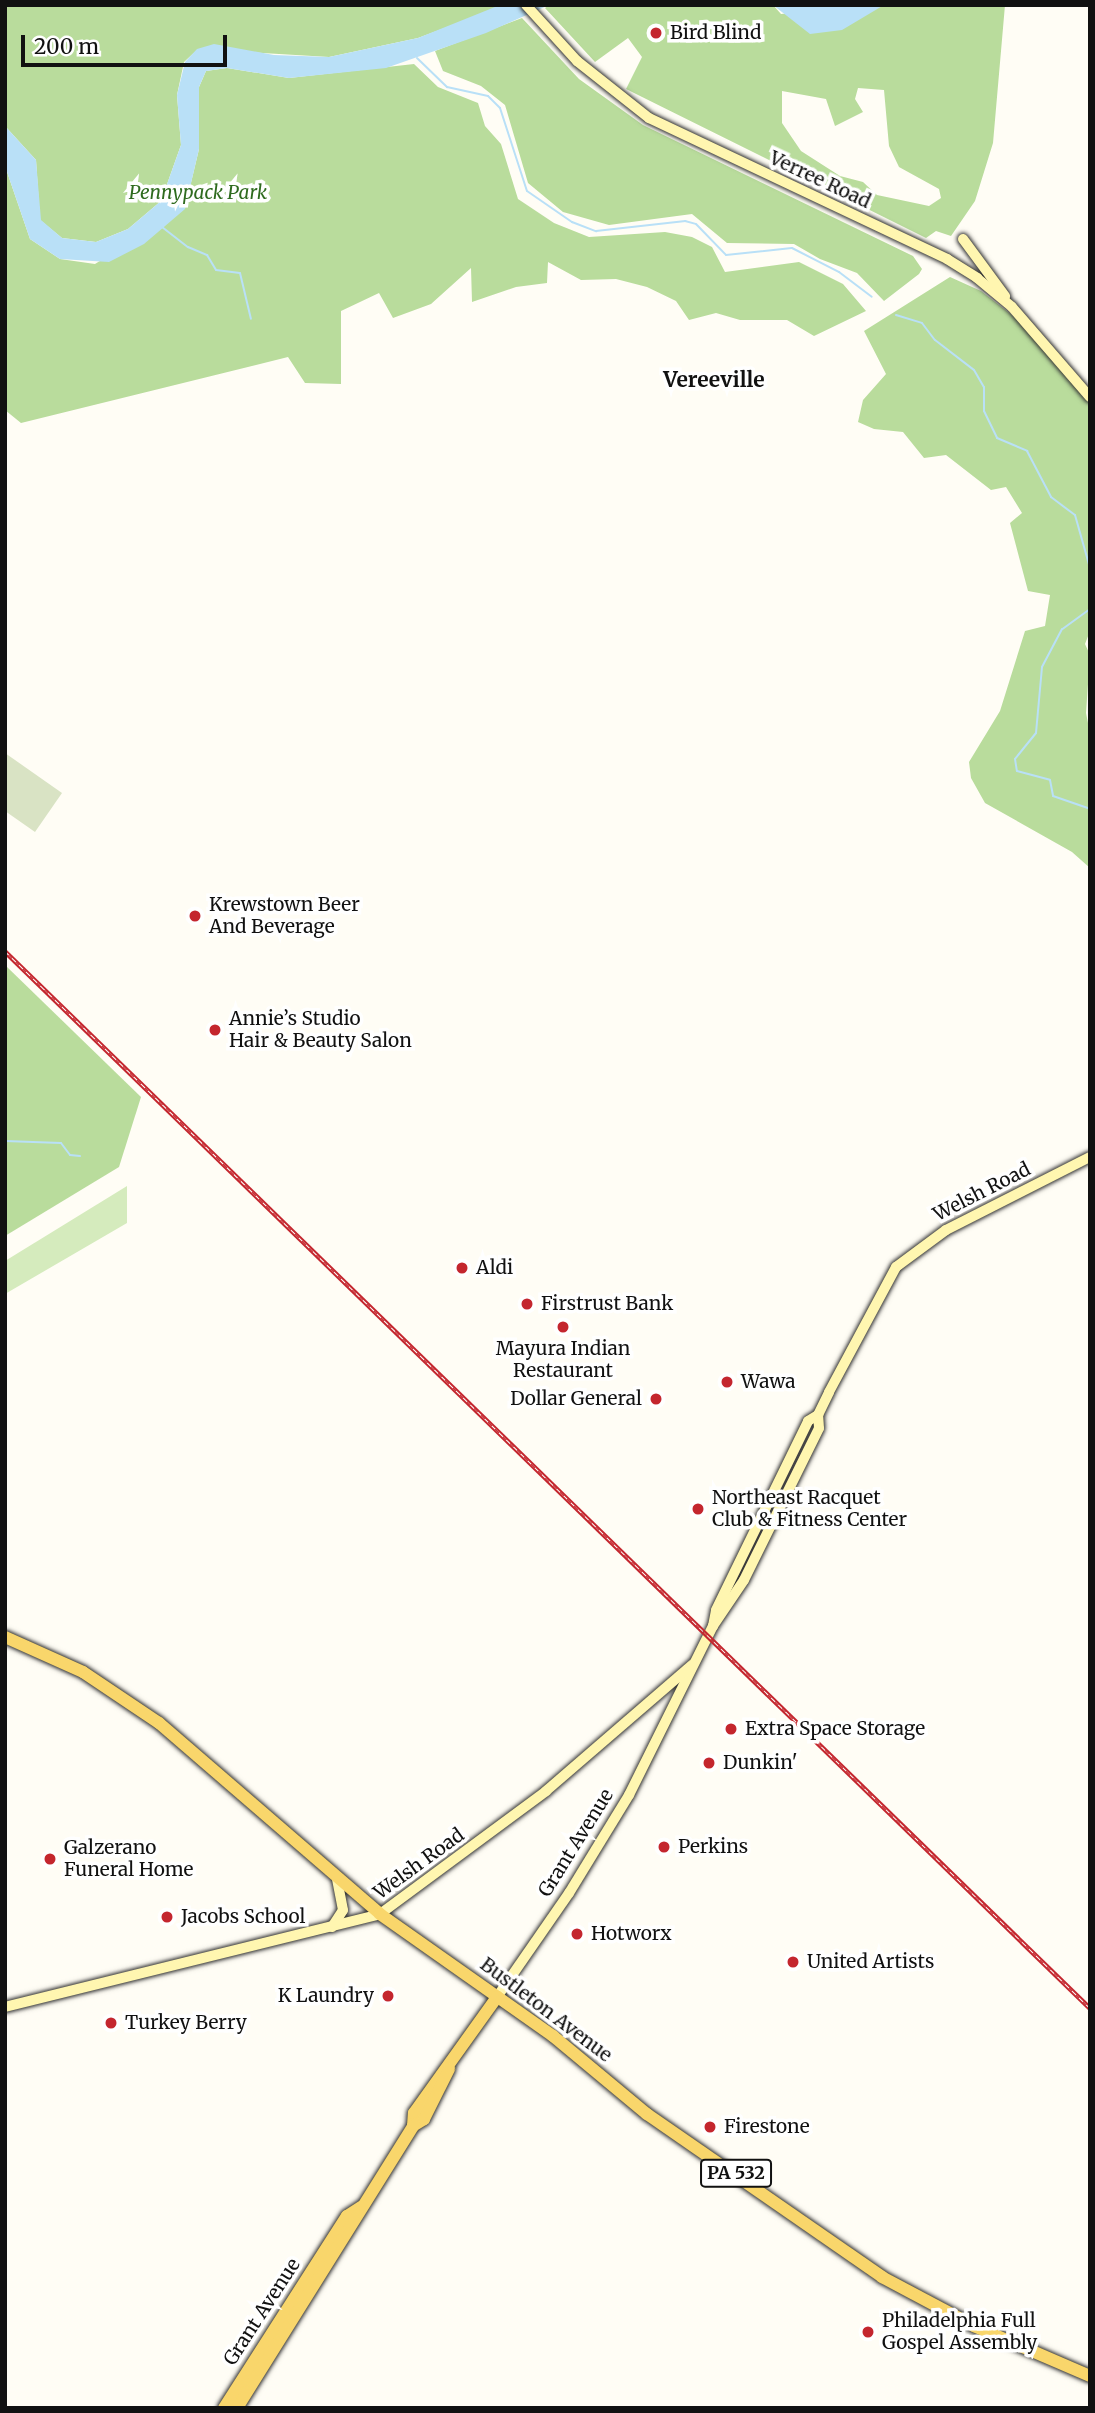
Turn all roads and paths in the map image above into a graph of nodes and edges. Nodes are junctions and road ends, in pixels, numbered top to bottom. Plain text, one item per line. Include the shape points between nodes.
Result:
1 (526, 5) edge
2 (963, 239) dead end
3 (1012, 307) junction
4 (1090, 397) edge
5 (1090, 1157) edge
6 (896, 1267) joint
7 (5, 1637) edge
8 (694, 1663) junction
9 (675, 1700) junction
10 (645, 1703) junction
11 (337, 1880) junction
12 (380, 1914) junction
13 (329, 1928) junction
14 (497, 1997) junction
15 (5, 2007) edge
16 (252, 2374) junction
17 (1090, 2376) edge
18 (224, 2408) edge
19 (237, 2408) edge

1 - 3 main road, Verree Road via 602,84 649,118 947,259
2 - 3 main road
3 - 4 main road, Verree Road
5 - 6 main road, Welsh Road via 946,1230
6 - 8 main road, Grant Avenue via 818,1415 807,1421
7 - 11 main road, Bustleton Avenue via 83,1672 159,1723
8 - 9 main road, Grant Avenue
8 - 10 main road, Welsh Road
9 - 10 main road
9 - 14 main road, Grant Avenue via 602,1842
10 - 12 main road, Welsh Road via 546,1791
11 - 12 main road, Bustleton Avenue
11 - 13 main road via 343,1910
12 - 13 main road, Welsh Road
12 - 14 main road, Bustleton Avenue / PA 532
13 - 15 main road, Welsh Road
14 - 16 main road, Grant Avenue via 415,2113 414,2126 361,2207 356,2223
14 - 17 main road, Bustleton Avenue / PA 532 via 559,2040 647,2114 882,2277 974,2326
16 - 18 main road, Grant Avenue
16 - 19 main road, Grant Avenue

